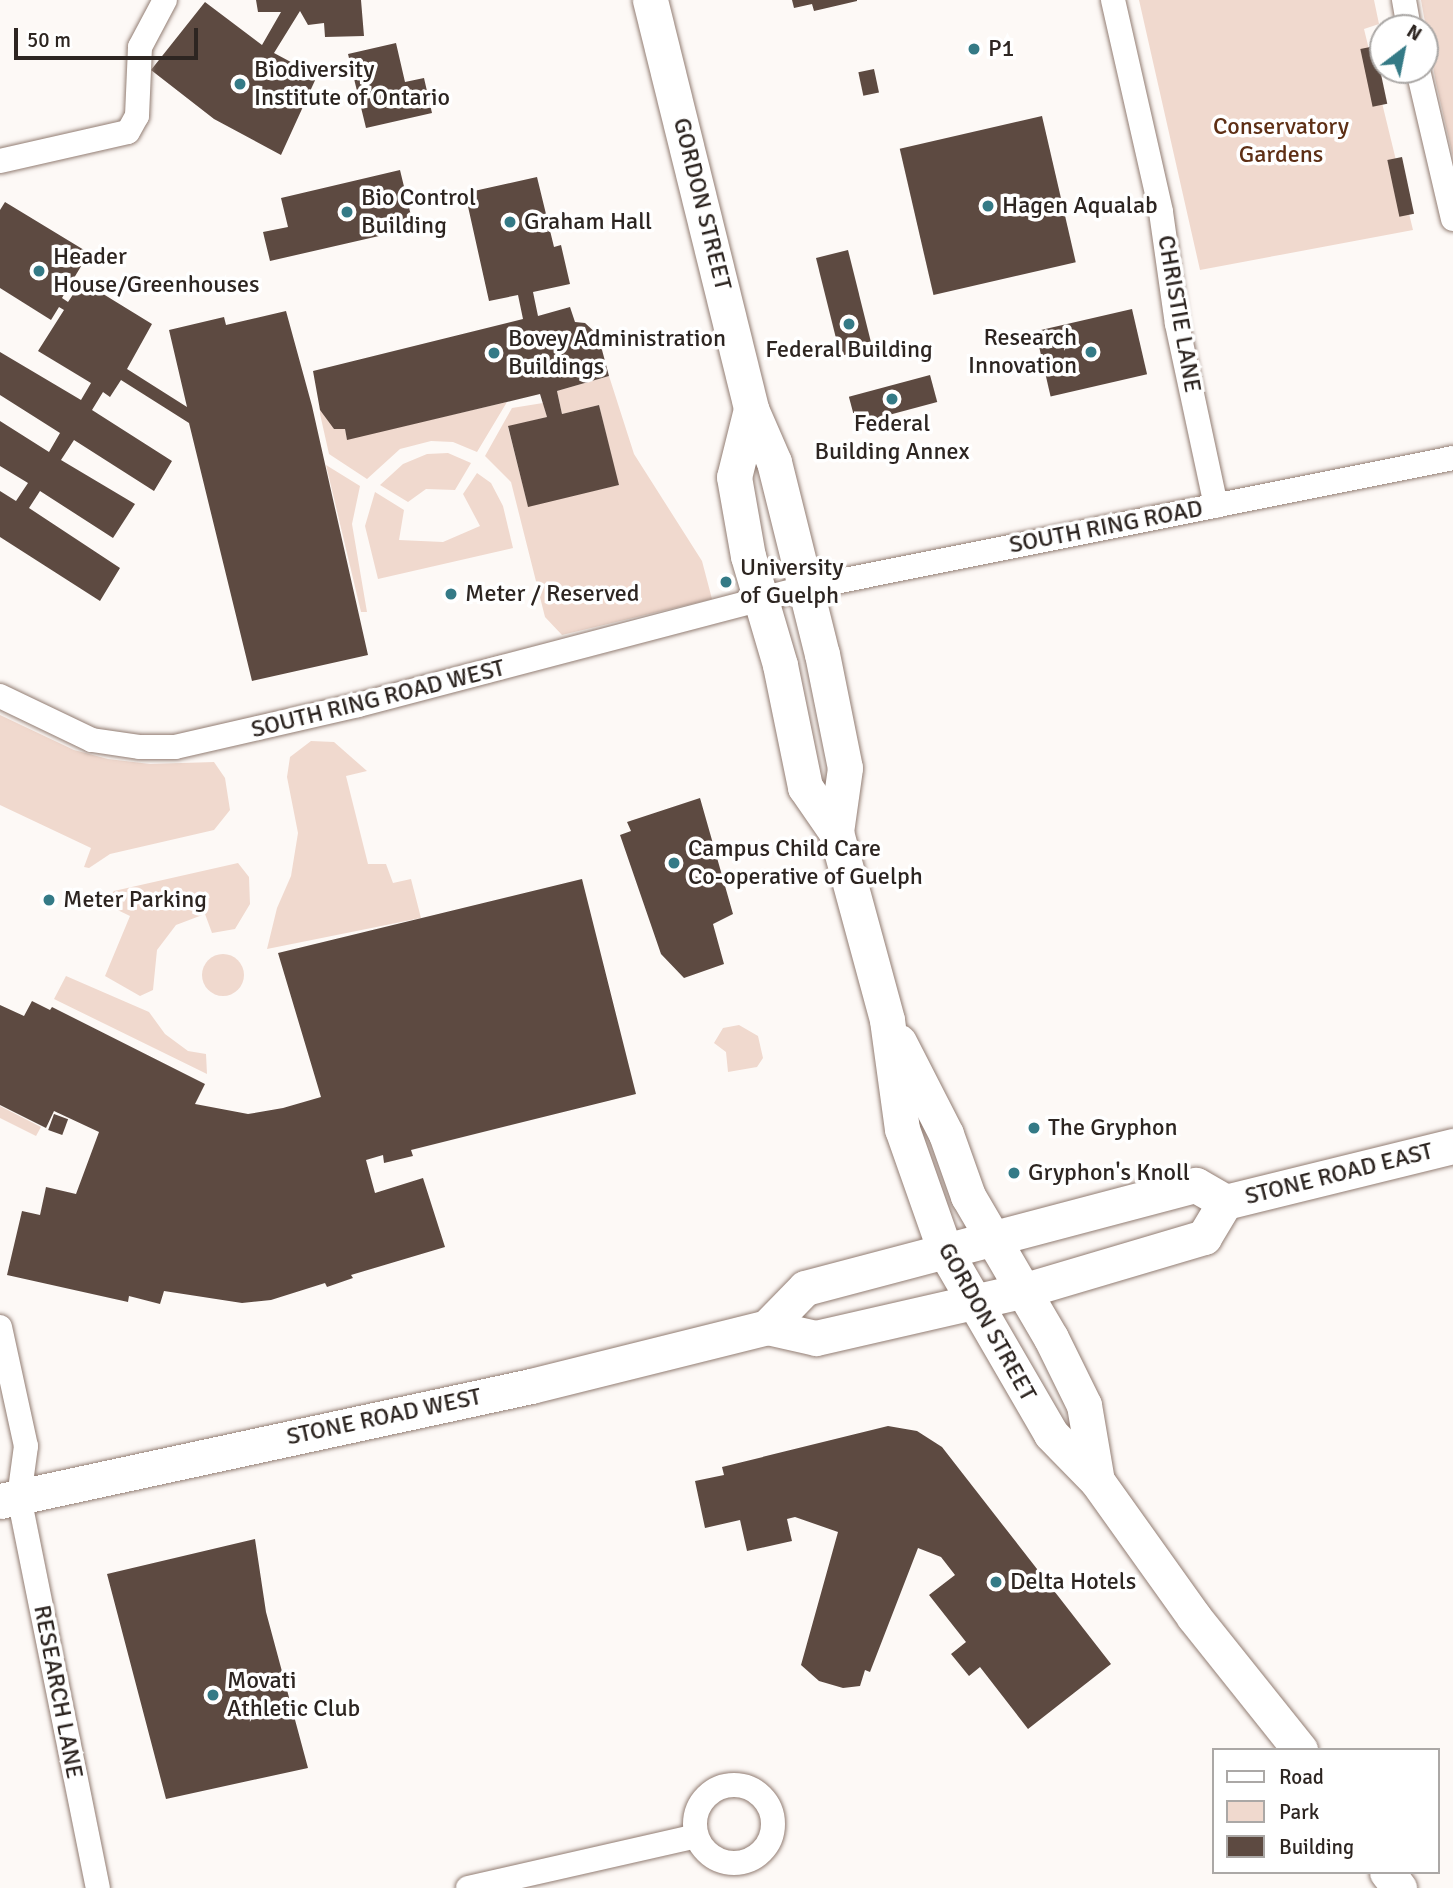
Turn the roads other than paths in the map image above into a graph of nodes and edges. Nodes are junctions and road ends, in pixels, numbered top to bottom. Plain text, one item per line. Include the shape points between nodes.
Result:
1 (165, 0) edge
2 (650, 0) edge
3 (1113, 0) edge
4 (1421, 84) edge
5 (0, 161) edge
6 (1453, 219) edge
7 (751, 409) junction
8 (1453, 458) edge
9 (1216, 506) junction
10 (805, 588) junction
11 (760, 600) junction
12 (0, 696) edge
13 (836, 832) junction
14 (887, 1020) junction
15 (1453, 1146) edge
16 (1225, 1202) junction
17 (990, 1240) junction
18 (945, 1251) junction
19 (1022, 1291) junction
20 (975, 1301) junction
21 (0, 1327) edge
22 (767, 1327) junction
23 (1097, 1481) junction
24 (9, 1499) edge
25 (1298, 1748) edge
26 (696, 1836) dead end
27 (98, 1888) edge
28 (468, 1888) edge

1 - 5 street via 140,47 137,116 128,132
2 - 7 main road, GORDON STREET
3 - 9 street, CHRISTIE LANE via 1164,224 1177,324
4 - 6 street
7 - 10 main road, GORDON STREET via 774,462
7 - 11 main road, GORDON STREET via 734,477
8 - 9 street, SOUTH RING ROAD
9 - 10 street, SOUTH RING ROAD
10 - 11 street, SOUTH RING ROAD
10 - 13 main road, GORDON STREET via 845,768
11 - 12 street, SOUTH RING ROAD WEST via 369,702 175,747 92,740
11 - 13 main road, GORDON STREET via 780,665 806,788
13 - 14 main road, GORDON STREET
14 - 17 main road, GORDON STREET via 946,1134
14 - 18 main road, GORDON STREET via 902,1129
15 - 16 main road, STONE ROAD EAST
16 - 17 main road, STONE ROAD EAST via 1196,1185
16 - 19 main road, STONE ROAD EAST via 1204,1237
17 - 18 main road, STONE ROAD EAST
17 - 19 main road, GORDON STREET
18 - 20 main road, GORDON STREET
18 - 22 main road via 804,1288
19 - 20 main road, STONE ROAD EAST
19 - 23 main road, GORDON STREET via 1084,1405
20 - 22 main road, STONE ROAD WEST via 816,1338
20 - 23 main road, GORDON STREET via 1051,1434
21 - 24 street, RESEARCH LANE via 26,1446
22 - 24 main road, STONE ROAD WEST via 531,1386
23 - 25 main road, GORDON STREET via 1194,1617
24 - 27 street, RESEARCH LANE
26 - 28 street

